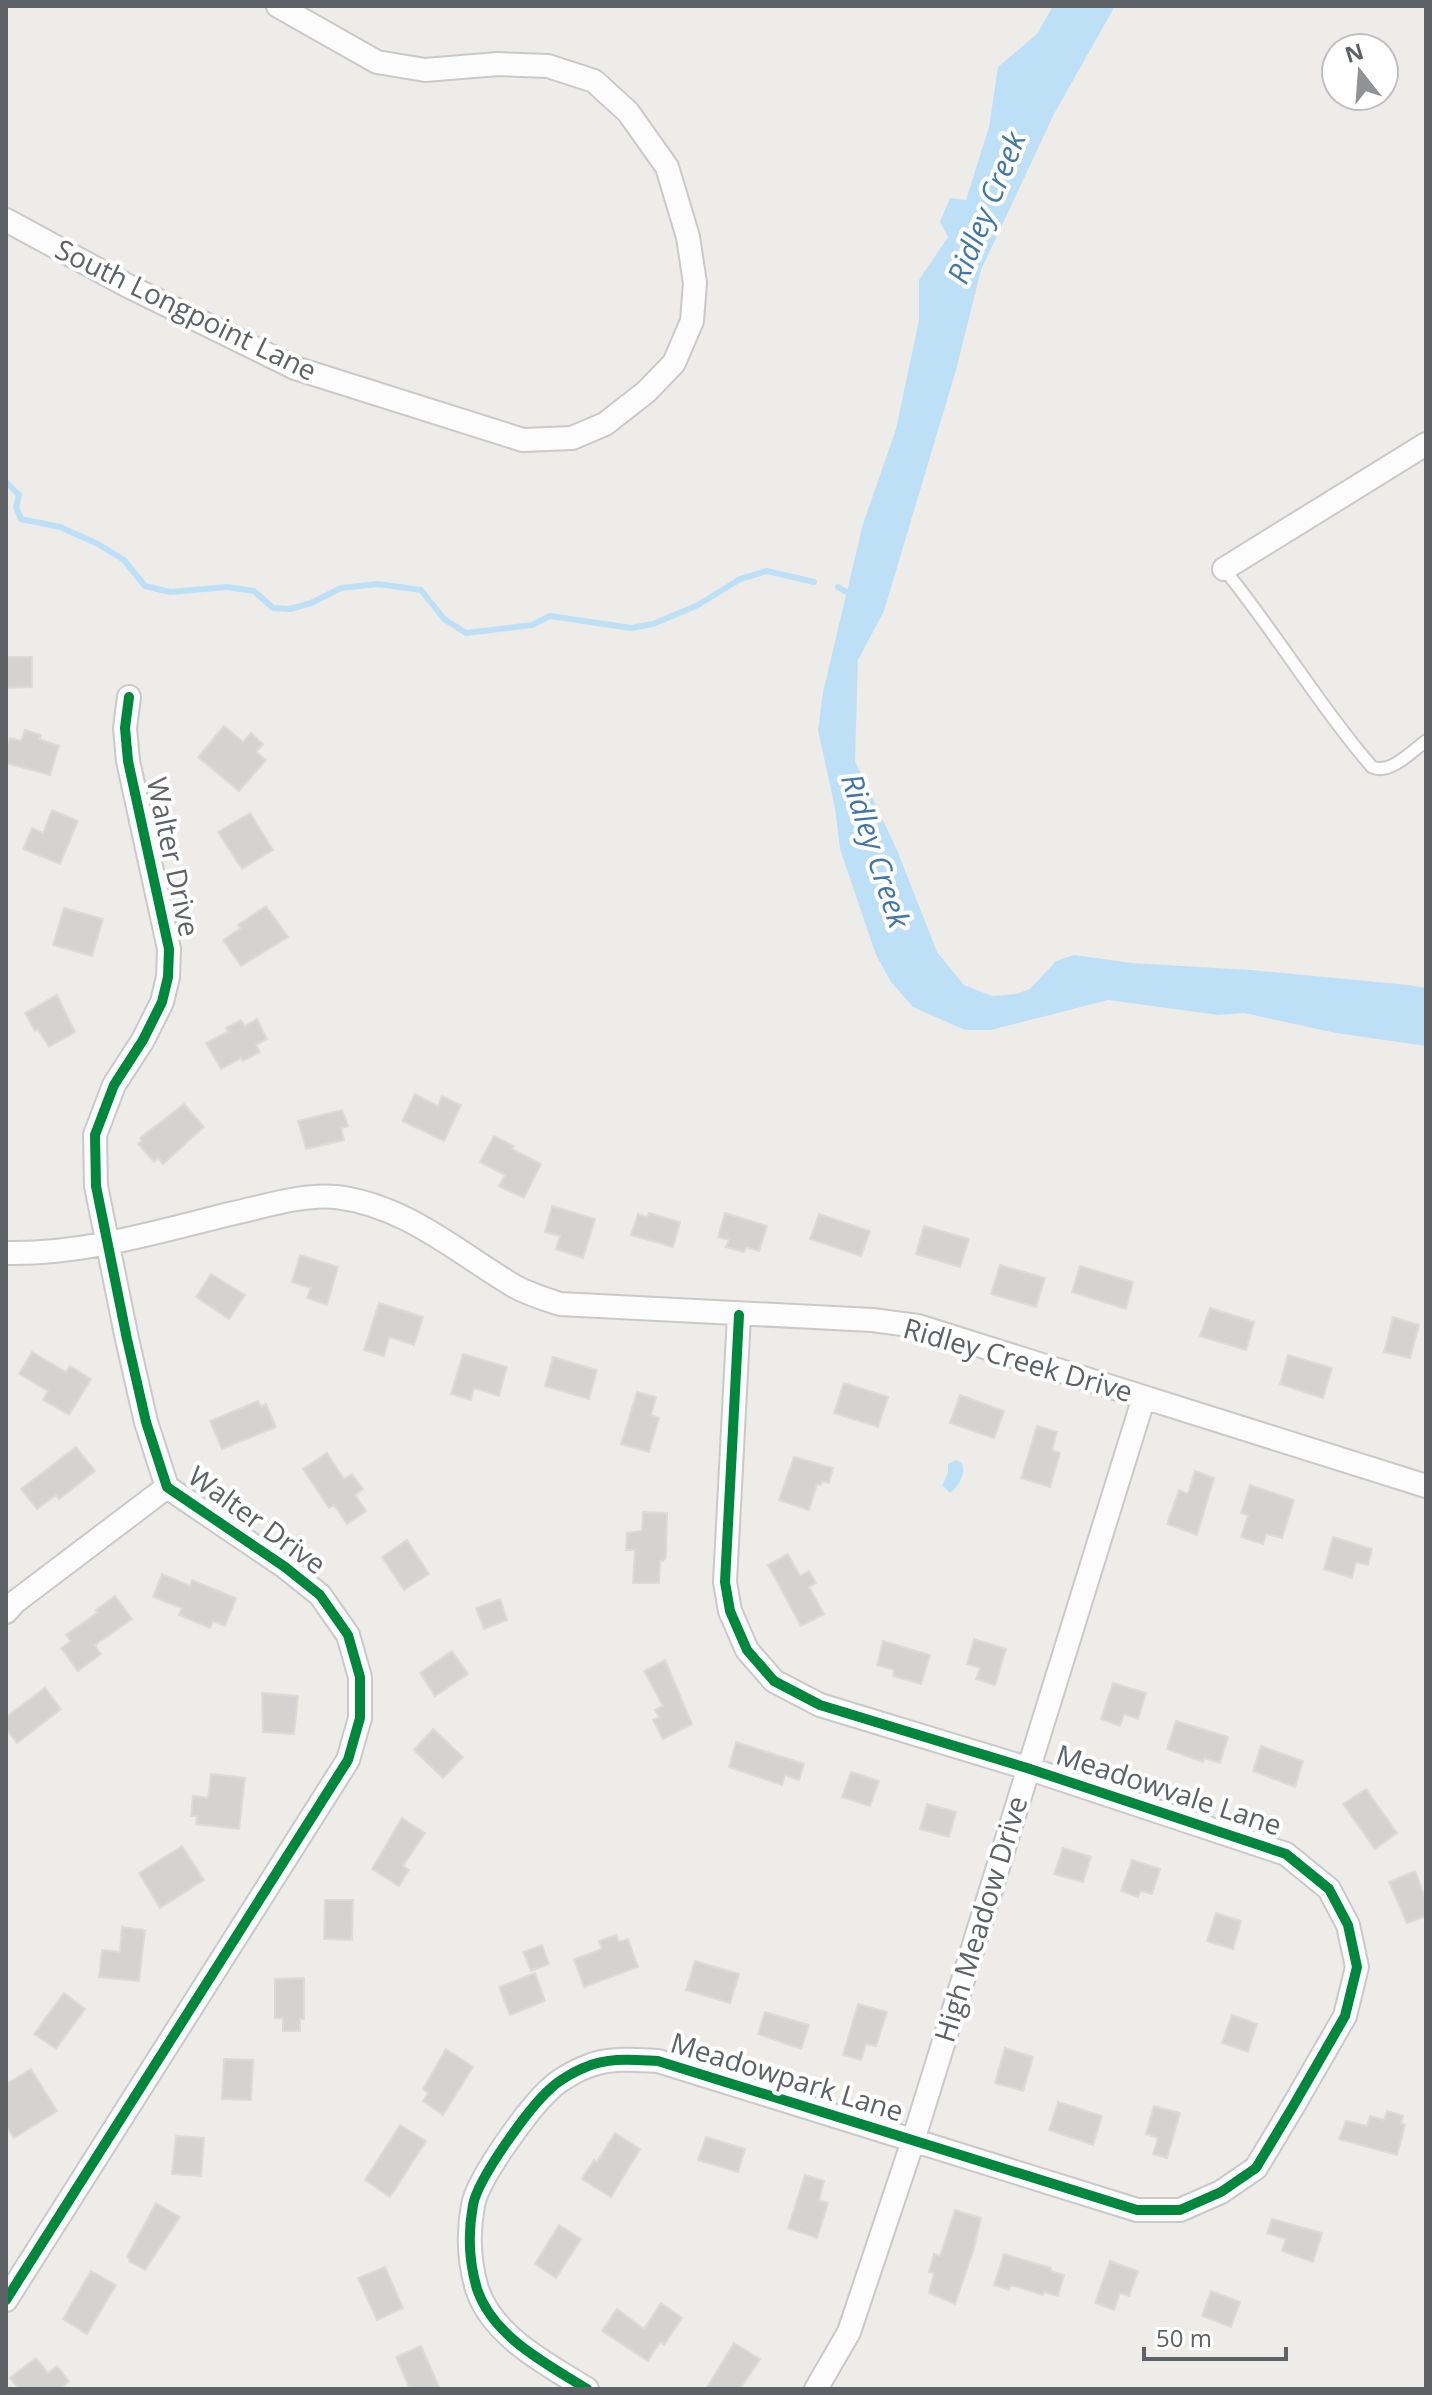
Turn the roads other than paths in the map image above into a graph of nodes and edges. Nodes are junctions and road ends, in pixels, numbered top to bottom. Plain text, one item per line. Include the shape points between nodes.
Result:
1 (278, 6) edge
2 (6, 220) edge
3 (1426, 444) edge
4 (1224, 569) joint
5 (129, 697) dead end
6 (1426, 741) edge
7 (107, 1243) junction
8 (6, 1253) edge
9 (739, 1315) junction
10 (1144, 1397) junction
11 (1426, 1486) edge
12 (167, 1487) junction
13 (6, 1612) edge
14 (1027, 1768) junction
15 (913, 2141) junction
16 (6, 2300) edge
17 (587, 2389) edge
18 (816, 2389) edge

1 - 2 street, South Longpoint Lane via 377,62 425,70 548,66 594,81 628,112 667,167 695,283 692,321 674,363 646,392 605,424 572,438 523,440 295,368
3 - 4 street
4 - 6 lane via 1372,767 1389,768
5 - 7 street, Walter Drive via 128,761 169,949 168,977 162,1002 114,1085 95,1135 96,1186
7 - 8 street, Ridley Creek Drive
7 - 9 street, Ridley Creek Drive via 290,1200 335,1197 390,1210 517,1288 560,1304
7 - 12 street, Walter Drive via 146,1422
9 - 10 street, Ridley Creek Drive via 918,1326
9 - 14 street, Meadowvale Lane via 725,1582 730,1611 747,1650 774,1681 820,1705
10 - 11 street, Ridley Creek Drive
10 - 14 street, High Meadow Drive
12 - 13 street
12 - 16 street, Walter Drive via 320,1595 348,1635 360,1677 360,1718 348,1760
14 - 15 street, High Meadow Drive
14 - 15 street, Meadowvale Lane via 1286,1854 1329,1889 1348,1925 1357,1967 1345,2016 1256,2168 1221,2192 1180,2210 1137,2210
15 - 17 street, Meadowpark Lane via 658,2061 618,2059 586,2067 550,2088 508,2139 474,2201 469,2242 478,2290 501,2328 528,2353
15 - 18 street, High Meadow Drive via 849,2332

